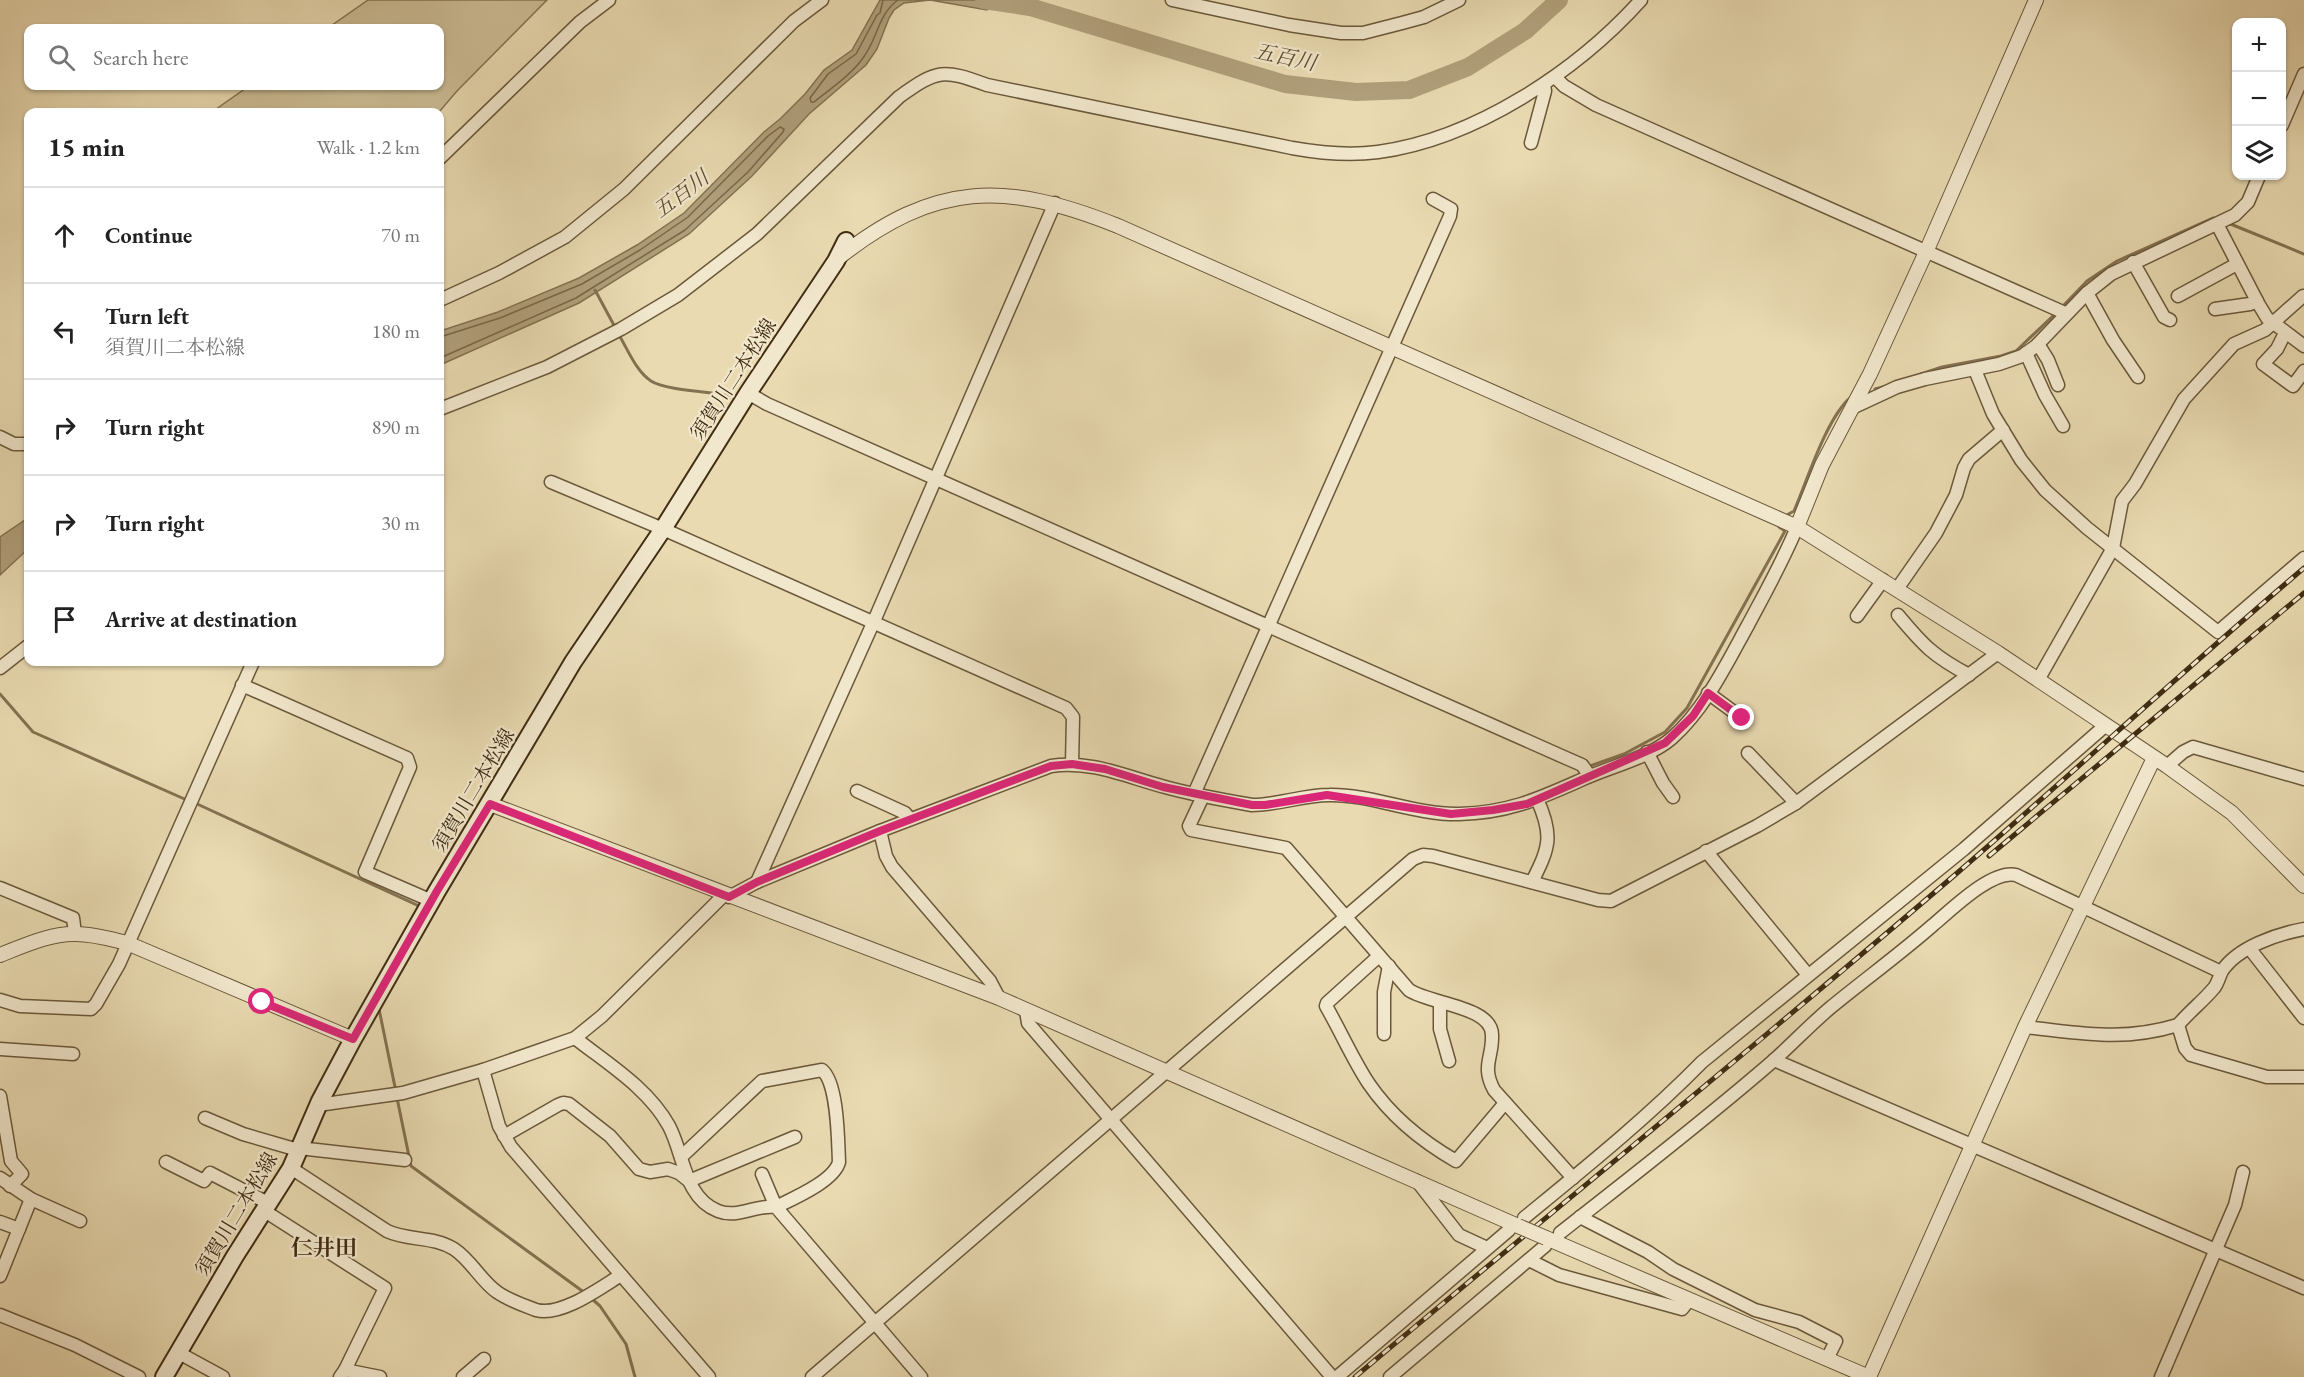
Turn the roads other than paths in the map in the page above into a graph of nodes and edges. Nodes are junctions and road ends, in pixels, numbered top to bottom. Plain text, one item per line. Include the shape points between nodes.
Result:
1 (609, 0) edge
2 (822, 0) edge
3 (1172, 0) edge
4 (1459, 0) edge
5 (1641, 0) edge
6 (2036, 0) edge
7 (2304, 75) edge
8 (1550, 81) junction
9 (2286, 116) edge
10 (1531, 143) dead end
11 (444, 154) edge
12 (2257, 180) edge
13 (1433, 199) dead end
14 (1055, 203) junction
15 (2218, 224) junction
16 (846, 242) dead end
17 (1926, 252) junction
18 (836, 261) junction
19 (2133, 262) junction
20 (2238, 264) junction
21 (2087, 293) junction
22 (2304, 295) edge
23 (2178, 296) dead end
24 (444, 298) edge
25 (2257, 301) junction
26 (2215, 309) dead end
27 (2066, 313) junction
28 (2170, 320) dead end
29 (2272, 322) junction
30 (2285, 333) junction
31 (2038, 344) junction
32 (2304, 346) edge
33 (1390, 347) junction
34 (2026, 353) junction
35 (1975, 370) junction
36 (2304, 371) edge
37 (2138, 377) dead end
38 (2058, 385) dead end
39 (748, 393) junction
40 (444, 407) edge
41 (1854, 407) junction
42 (2063, 426) dead end
43 (2003, 430) junction
44 (0, 437) edge
45 (24, 444) edge
46 (936, 478) junction
47 (552, 482) dead end
48 (1797, 527) junction
49 (663, 529) junction
50 (2113, 548) junction
51 (2304, 558) edge
52 (1883, 580) junction
53 (1897, 590) junction
54 (1898, 615) dead end
55 (1857, 616) dead end
56 (873, 621) junction
57 (1268, 627) junction
58 (24, 649) edge
59 (1998, 653) junction
60 (251, 666) edge
61 (0, 668) edge
62 (1969, 675) junction
63 (2038, 680) junction
64 (242, 685) junction
65 (1708, 693) junction
66 (1742, 718) dead end
67 (2106, 725) junction
68 (1647, 752) junction
69 (1748, 753) dead end
70 (2154, 758) junction
71 (1072, 764) junction
72 (2168, 766) junction
73 (1590, 776) junction
74 (2304, 779) edge
75 (857, 791) dead end
76 (1199, 795) junction
77 (1673, 797) dead end
78 (1538, 800) junction
79 (1796, 803) junction
80 (490, 804) junction
81 (910, 819) junction
82 (880, 831) junction
83 (1706, 851) junction
84 (757, 882) junction
85 (1532, 882) junction
86 (2304, 886) edge
87 (0, 888) edge
88 (726, 896) junction
89 (432, 901) junction
90 (2082, 906) junction
91 (1346, 916) junction
92 (2304, 929) edge
93 (75, 933) junction
94 (126, 944) junction
95 (2250, 949) junction
96 (0, 955) edge
97 (1379, 956) junction
98 (1389, 966) junction
99 (2221, 972) junction
100 (1808, 975) junction
101 (999, 998) junction
102 (0, 1000) edge
103 (1440, 1003) junction
104 (1026, 1011) junction
105 (2304, 1018) edge
106 (2178, 1025) junction
107 (2025, 1027) junction
108 (1384, 1034) dead end
109 (575, 1038) junction
110 (353, 1039) junction
111 (0, 1049) edge
112 (74, 1054) dead end
113 (1774, 1060) junction
114 (1449, 1061) dead end
115 (483, 1070) junction
116 (1167, 1071) junction
117 (2304, 1077) edge
118 (0, 1096) edge
119 (320, 1101) junction
120 (1505, 1103) junction
121 (205, 1118) dead end
122 (1110, 1120) junction
123 (504, 1136) junction
124 (795, 1137) dead end
125 (1971, 1146) junction
126 (298, 1149) junction
127 (681, 1157) junction
128 (405, 1160) dead end
129 (166, 1162) dead end
130 (291, 1168) junction
131 (2243, 1172) dead end
132 (762, 1174) dead end
133 (0, 1178) edge
134 (1573, 1178) junction
135 (689, 1181) junction
136 (1417, 1181) junction
137 (10, 1186) junction
138 (32, 1198) junction
139 (266, 1206) junction
140 (776, 1207) junction
141 (1580, 1217) junction
142 (80, 1221) dead end
143 (0, 1222) edge
144 (1517, 1225) junction
145 (19, 1228) junction
146 (1560, 1233) dead end
147 (1546, 1242) junction
148 (1487, 1248) junction
149 (2216, 1251) junction
150 (1529, 1260) junction
151 (621, 1275) junction
152 (0, 1276) edge
153 (2304, 1288) edge
154 (1689, 1300) junction
155 (0, 1315) edge
156 (874, 1322) junction
157 (179, 1353) junction
158 (484, 1359) dead end
159 (1827, 1359) junction
160 (342, 1374) edge
161 (139, 1377) edge
162 (164, 1377) edge
163 (223, 1377) edge
164 (380, 1377) edge
165 (463, 1377) edge
166 (709, 1377) edge
167 (812, 1377) edge
168 (921, 1377) edge
169 (1334, 1377) edge
170 (1390, 1377) edge
171 (1869, 1377) edge
172 (2161, 1377) edge

1 - 11 street via 580,22
2 - 24 street via 794,21 624,189 565,237
3 - 4 street via 1289,25 1363,33 1424,17
5 - 8 street via 1623,21
6 - 17 street
7 - 9 street
8 - 10 street
8 - 17 street
8 - 40 street via 1439,137 1400,148 1351,154 1321,153 1191,127 987,85 955,73 933,75 899,97 757,234 678,295 547,367
12 - 15 street via 2248,202
13 - 33 street via 1450,209 1450,216
14 - 18 street via 1004,195 941,202 891,222
14 - 33 street via 1118,226
14 - 46 street
15 - 19 street
15 - 20 street
16 - 18 main road, 須賀川二本松線
17 - 27 street
17 - 41 street
18 - 39 main road, 須賀川二本松線
19 - 21 street
19 - 28 street via 2164,317
20 - 23 street
20 - 25 street
21 - 27 street
21 - 37 street
22 - 29 street
25 - 26 street
25 - 29 street
27 - 31 street
29 - 30 street
29 - 50 street via 2265,330 2234,344 2184,399 2122,501
30 - 32 street
30 - 36 street via 2277,350 2263,364 2293,386
31 - 34 street
31 - 38 street
33 - 48 street
33 - 57 street
34 - 35 street via 2011,362
34 - 42 street
35 - 41 street via 1897,387
35 - 43 street
39 - 46 street
39 - 49 main road, 須賀川二本松線
41 - 48 street via 1822,465
43 - 50 street via 2045,490
43 - 53 street via 1969,459 1936,533
44 - 45 street
46 - 56 street
46 - 57 street
47 - 49 street
48 - 52 street
48 - 65 street via 1785,556
49 - 56 street
49 - 80 main road, 須賀川二本松線 via 573,662
50 - 51 street via 2218,632
50 - 63 street
52 - 53 street
52 - 55 street
53 - 59 street
54 - 62 street via 1925,648
56 - 71 street via 1066,708 1073,717
56 - 84 street
57 - 73 street via 1582,765
57 - 76 street
58 - 61 street
59 - 62 street
59 - 63 street
60 - 64 street
62 - 79 street
63 - 67 street
64 - 89 street via 407,758 410,767 365,872
64 - 94 street
65 - 66 street
65 - 68 street via 1672,738
67 - 70 street
67 - 100 street via 1964,849
68 - 73 street
68 - 77 street
69 - 79 street
70 - 72 street
70 - 90 street
71 - 76 street
71 - 81 street via 1051,766
72 - 74 street via 2193,747
72 - 86 street via 2232,813
73 - 78 street
75 - 81 street
76 - 78 street via 1265,805 1337,795 1451,814 1511,808
76 - 91 street via 1189,826 1191,831 1286,848
78 - 85 street via 1547,826 1548,848
79 - 83 street
80 - 88 street
80 - 89 main road, 須賀川二本松線
81 - 82 street
82 - 84 street
82 - 101 street via 892,867 990,981
83 - 85 street via 1611,901
83 - 100 street
84 - 88 street
85 - 91 street via 1423,855 1413,859
87 - 93 street via 73,918
88 - 101 street
88 - 109 street
89 - 110 main road, 須賀川二本松線
90 - 99 street
90 - 107 street
90 - 113 street via 2016,874 2001,874 1828,1010
91 - 97 street
91 - 116 street
92 - 95 street
93 - 94 street
93 - 96 street
94 - 102 street via 91,1009 20,1006
94 - 110 street
95 - 99 street
95 - 105 street
97 - 98 street
97 - 120 street via 1326,1006 1378,1095 1409,1128 1456,1161
98 - 103 street via 1409,990
98 - 108 street via 1384,992
99 - 106 street via 2215,986
100 - 134 street via 1702,1062
101 - 104 street
103 - 114 street via 1440,1029
103 - 120 street via 1476,1013 1488,1023 1492,1034 1487,1077
104 - 116 street
104 - 122 street via 1028,1023
106 - 107 street via 2125,1036
106 - 117 street via 2191,1055 2267,1077
107 - 125 street
109 - 115 street
109 - 127 street via 641,1090 670,1127
110 - 119 main road, 須賀川二本松線
111 - 112 street
113 - 125 street
113 - 141 street
115 - 119 street via 397,1094 325,1104
115 - 123 street
116 - 122 street
116 - 136 street
118 - 137 street via 11,1161 22,1174
119 - 126 main road, 須賀川二本松線
120 - 134 street
121 - 126 street via 243,1134
122 - 156 street
122 - 169 street
123 - 135 street via 563,1102 610,1136 639,1169 650,1172 668,1168
123 - 151 street
124 - 135 street
125 - 149 street
125 - 171 street
126 - 128 street
126 - 130 main road, 須賀川二本松線
127 - 135 street
127 - 140 street via 762,1081 822,1070 833,1098 839,1165 820,1183
129 - 139 street via 204,1181 210,1173
130 - 139 main road, 須賀川二本松線
130 - 151 street via 387,1232 429,1239 453,1248 496,1292 542,1312 589,1295
131 - 149 street via 2235,1205
132 - 140 street
133 - 137 street
134 - 144 street
135 - 140 street via 702,1201 725,1213
136 - 144 street
136 - 148 street via 1459,1235
137 - 138 street
138 - 142 street
138 - 145 street
139 - 157 main road, 須賀川二本松線
139 - 160 street via 320,1248 386,1288
140 - 156 street
141 - 146 street
141 - 159 street via 1755,1310 1799,1322 1836,1341
143 - 145 street
144 - 147 street, bridge
144 - 148 street
145 - 152 street
147 - 150 street
147 - 154 street
148 - 169 street
149 - 153 street
149 - 172 street
150 - 154 street via 1558,1275 1682,1309
150 - 170 street
151 - 166 street
154 - 159 street
155 - 161 street via 75,1345
156 - 167 street
156 - 168 street
157 - 162 main road, 須賀川二本松線
157 - 163 street
158 - 165 street
159 - 171 street
160 - 164 street

